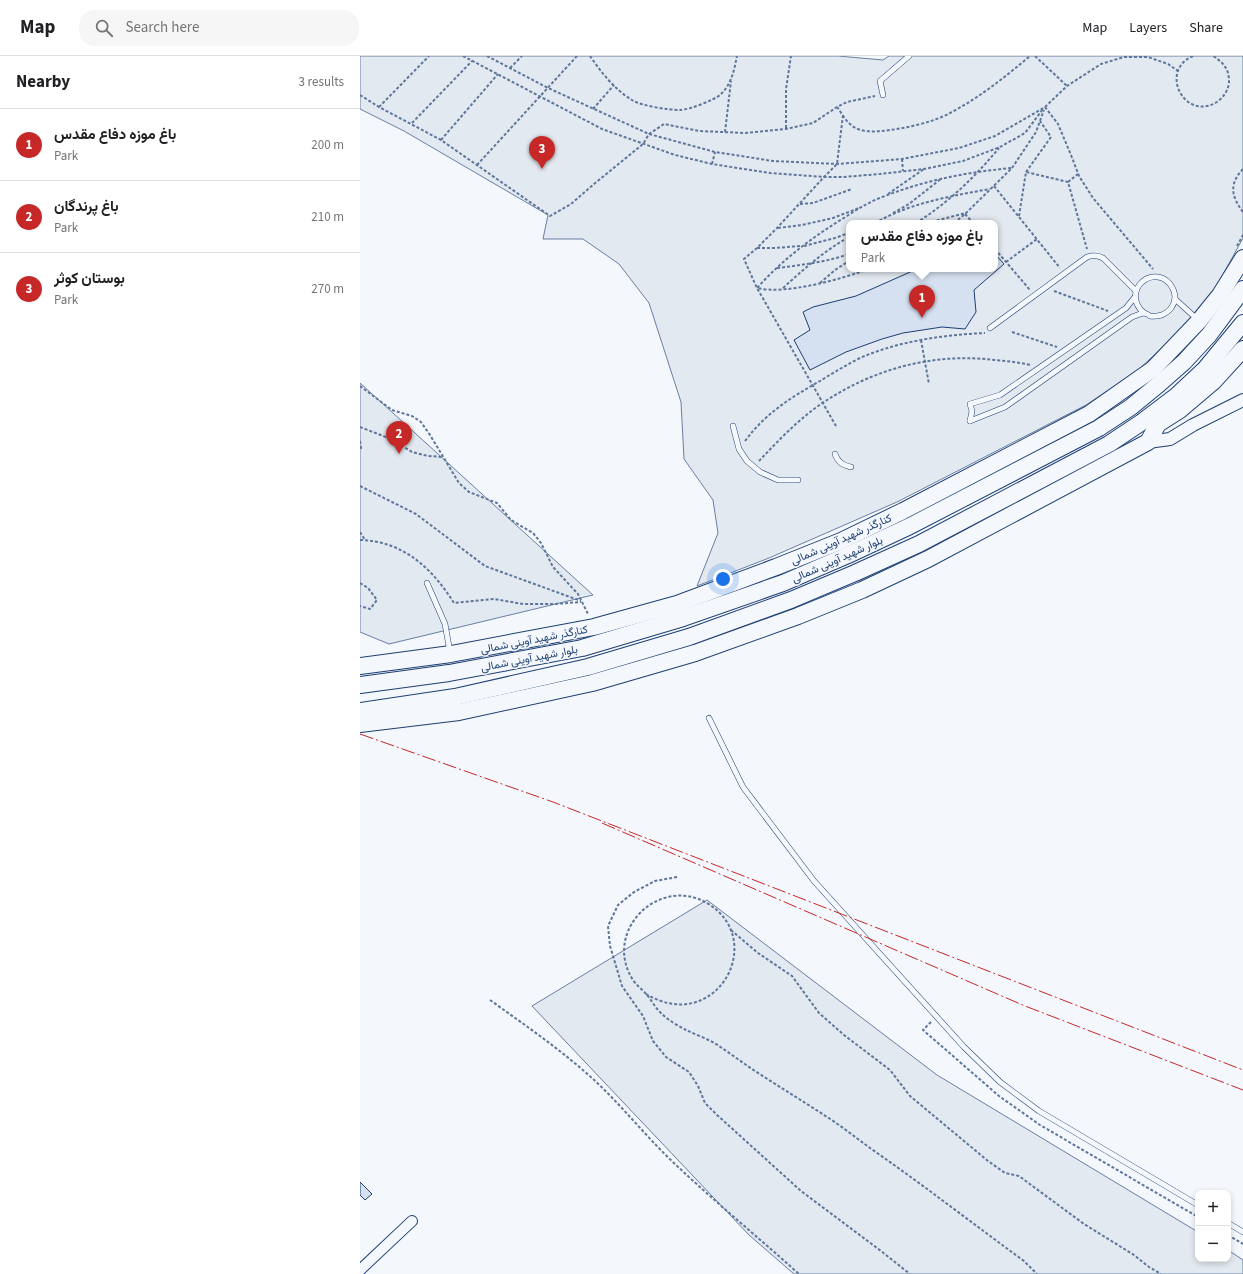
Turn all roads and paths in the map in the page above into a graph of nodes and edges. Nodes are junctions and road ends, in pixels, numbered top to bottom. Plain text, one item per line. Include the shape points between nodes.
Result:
1 (429, 56) edge
2 (463, 56) edge
3 (487, 56) edge
4 (522, 56) edge
5 (577, 56) edge
6 (590, 56) edge
7 (737, 56) edge
8 (791, 56) edge
9 (909, 56) edge
10 (1030, 56) edge
11 (1035, 56) edge
12 (1193, 56) edge
13 (1213, 56) edge
14 (472, 60) junction
15 (510, 68) junction
16 (1178, 71) junction
17 (498, 74) junction
18 (731, 80) junction
19 (614, 85) junction
20 (1067, 86) junction
21 (548, 88) junction
22 (360, 95) edge
23 (883, 95) joint
24 (540, 97) junction
25 (837, 106) junction
26 (378, 107) junction
27 (1045, 107) junction
28 (593, 110) junction
29 (843, 115) junction
30 (1040, 121) junction
31 (412, 124) junction
32 (786, 129) junction
33 (725, 132) junction
34 (649, 134) junction
35 (441, 140) junction
36 (643, 144) junction
37 (1000, 147) junction
38 (715, 152) junction
39 (902, 159) junction
40 (712, 164) junction
41 (837, 164) junction
42 (477, 165) junction
43 (1012, 168) junction
44 (924, 169) junction
45 (1243, 169) edge
46 (980, 170) junction
47 (903, 171) junction
48 (1026, 172) junction
49 (1078, 174) junction
50 (824, 177) junction
51 (943, 178) junction
52 (1068, 182) junction
53 (994, 186) junction
54 (852, 189) dead end
55 (991, 189) junction
56 (954, 195) junction
57 (883, 196) junction
58 (799, 204) junction
59 (865, 205) junction
60 (1243, 212) edge
61 (966, 213) junction
62 (889, 215) junction
63 (1018, 216) junction
64 (880, 220) edge
65 (920, 220) edge
66 (939, 220) edge
67 (958, 220) edge
68 (970, 220) edge
69 (777, 228) junction
70 (846, 234) edge
71 (846, 239) edge
72 (1037, 239) junction
73 (801, 246) junction
74 (757, 248) junction
75 (998, 253) edge
76 (846, 255) edge
77 (1089, 256) junction
78 (1243, 258) edge
79 (1006, 262) junction
80 (846, 263) edge
81 (809, 264) junction
82 (776, 268) junction
83 (860, 272) edge
84 (1064, 274) junction
85 (1162, 278) junction
86 (819, 283) junction
87 (757, 288) junction
88 (1045, 288) junction
89 (782, 289) junction
90 (1243, 289) edge
91 (1136, 291) junction
92 (1035, 295) junction
93 (1135, 297) junction
94 (1175, 299) junction
95 (1144, 313) junction
96 (1117, 315) junction
97 (1199, 321) junction
98 (1243, 323) edge
99 (990, 328) joint
100 (1012, 332) dead end
101 (921, 340) junction
102 (1243, 349) edge
103 (1066, 350) junction
104 (925, 362) junction
105 (1040, 368) junction
106 (929, 384) dead end
107 (812, 385) junction
108 (360, 386) edge
109 (1243, 400) edge
110 (822, 404) junction
111 (733, 426) dead end
112 (836, 426) dead end
113 (360, 427) edge
114 (360, 440) edge
115 (1148, 442) junction
116 (739, 449) junction
117 (360, 450) edge
118 (835, 454) dead end
119 (443, 457) junction
120 (754, 467) junction
121 (851, 467) dead end
122 (798, 480) dead end
123 (360, 486) edge
124 (360, 532) edge
125 (360, 540) edge
126 (365, 540) junction
127 (360, 583) edge
128 (428, 583) dead end
129 (582, 602) junction
130 (360, 606) edge
131 (594, 627) junction
132 (451, 654) junction
133 (360, 666) edge
134 (360, 685) edge
135 (360, 711) edge
136 (709, 718) dead end
137 (360, 724) edge
138 (677, 877) dead end
139 (730, 930) junction
140 (646, 994) junction
141 (490, 1000) dead end
142 (1195, 1203) edge
143 (412, 1221) dead end
144 (1231, 1225) edge
145 (1243, 1232) edge
146 (1231, 1237) edge
147 (1243, 1244) edge
148 (360, 1270) edge
149 (799, 1274) edge
150 (910, 1274) edge
151 (1037, 1274) edge
152 (1161, 1274) edge

1 - 26 path
2 - 14 path
3 - 15 path
4 - 15 path
5 - 21 path
6 - 19 path
7 - 18 path
8 - 32 path via 786,89
9 - 23 lane via 880,81
10 - 29 path via 973,99 948,114 919,124 869,132 856,129
11 - 20 path
12 - 16 path via 1182,63
13 - 16 path via 1226,67 1229,84 1226,93 1212,104 1195,105 1187,101 1177,88
14 - 17 path
14 - 31 path
15 - 21 path
16 - 20 path via 1168,64 1148,57 1124,57 1101,64
17 - 24 path
17 - 35 path
18 - 19 path via 720,95 681,110 653,107 633,101
18 - 33 path
19 - 28 path
20 - 27 path
21 - 24 path
21 - 28 path
22 - 26 path
23 - 25 path
24 - 36 path via 602,129
24 - 42 path
25 - 29 path
25 - 32 path via 813,123
26 - 31 path
27 - 30 path
27 - 37 path via 1025,133
27 - 39 path via 995,136 959,148
27 - 49 path via 1058,124
28 - 34 path
29 - 41 path
30 - 43 path via 1036,132
30 - 48 path via 1051,137
31 - 35 path
32 - 33 path
33 - 34 path via 664,124
34 - 36 path
34 - 38 path
35 - 42 path
36 - 40 path
36 - 42 path via 571,204 550,216
37 - 44 path via 963,161
37 - 46 path
38 - 40 path
38 - 41 path via 773,161
39 - 41 path
39 - 47 path
40 - 50 path via 770,173
41 - 50 path
43 - 46 path
43 - 53 path
44 - 47 path
44 - 57 path
45 - 60 path via 1237,175 1233,189 1234,198
46 - 51 path
46 - 56 path
47 - 50 path
48 - 52 path
48 - 63 path
49 - 52 path
49 - 85 path via 1093,198
50 - 58 path
51 - 57 path
51 - 62 path via 909,204
52 - 77 path
53 - 55 path
53 - 63 path
54 - 58 path via 813,203
55 - 56 path
55 - 61 path
56 - 62 path
56 - 65 path
57 - 59 path
58 - 69 path
59 - 69 path via 833,218
59 - 73 path
61 - 66 path
61 - 67 path
61 - 68 path
62 - 64 path
63 - 72 path
69 - 74 path
70 - 73 path
71 - 81 path
72 - 79 path
72 - 84 path
73 - 74 path
73 - 82 path
74 - 87 path via 744,259
75 - 79 path
76 - 81 path
77 - 84 lane
77 - 91 lane via 1098,255 1103,258
78 - 97 main road, کنارگذر شهید آوینی شمالی via 1220,295
79 - 92 path
80 - 86 path
81 - 82 path
81 - 89 path
82 - 87 path
83 - 86 path
84 - 88 lane
85 - 91 lane via 1149,277
85 - 94 lane via 1172,286
86 - 89 path
87 - 89 path
87 - 107 path
88 - 92 lane
88 - 96 path
90 - 134 main road, بلوار شهید آوینی شمالی via 1209,335 1184,362 1131,407 1099,428 848,556 783,583 683,618 582,648 449,673
91 - 93 lane
92 - 99 lane
93 - 95 lane via 1139,309
93 - 96 lane
94 - 95 lane via 1169,311 1163,314 1150,316
94 - 97 lane
95 - 105 lane via 1132,317 1005,407 970,421 970,404 1000,395
96 - 103 lane
97 - 131 main road, کنارگذر شهید آوینی شمالی via 1154,369 1089,414 903,511 841,541 776,567 677,604
98 - 135 main road, بلوار شهید آوینی شمالی via 1205,369 1174,397 1109,444 919,544 855,574 689,637 588,667 455,697
99 - 101 path via 988,333
100 - 103 path
101 - 104 path
101 - 107 path via 860,358
102 - 115 main road via 1214,382 1158,424
103 - 105 lane
104 - 105 path via 946,358 984,358
104 - 106 path
104 - 110 path via 889,370 869,378
107 - 110 path
107 - 116 path via 779,406 750,434
108 - 119 path via 392,410 412,416 420,422
109 - 115 street via 1170,439
110 - 112 path
110 - 120 path via 797,423
111 - 116 lane
113 - 119 path via 391,439 412,452
114 - 117 path
115 - 137 main road via 928,559 862,590 695,653 592,683 459,712
116 - 120 lane
118 - 121 lane via 843,465
119 - 129 path via 459,483 469,492 497,503 511,520 533,533 553,567 578,594
120 - 122 lane via 778,480
123 - 129 path via 416,514 485,566
124 - 126 path
125 - 126 path
126 - 129 path via 398,548 416,559 447,591 454,603 494,599 523,604
127 - 130 path via 368,588 377,600 370,609
128 - 132 lane via 445,624
129 - 131 path
131 - 132 main road, کنارگذر شهید آوینی شمالی
132 - 133 main road, کنارگذر شهید آوینی شمالی
136 - 142 lane via 743,787 814,881 969,1052 1000,1082 1039,1111
138 - 150 path via 655,881 634,892 618,905 608,926 610,946 622,986 643,1016 653,1041 666,1057 689,1072 705,1102 755,1150 801,1191
139 - 140 path via 734,948 732,967 723,984 713,994 701,1001 682,1005 663,1003
139 - 140 path via 720,914 709,904 696,898 668,897 643,910 627,934 624,953 633,980
139 - 152 path via 758,954 792,976 819,1013 890,1070 910,1096 988,1161 1005,1173 1019,1176 1084,1224
140 - 151 path via 662,1015 716,1044 826,1116 924,1186 1024,1261
141 - 149 path via 585,1071 659,1149
143 - 148 street
144 - 145 lane
146 - 147 path

